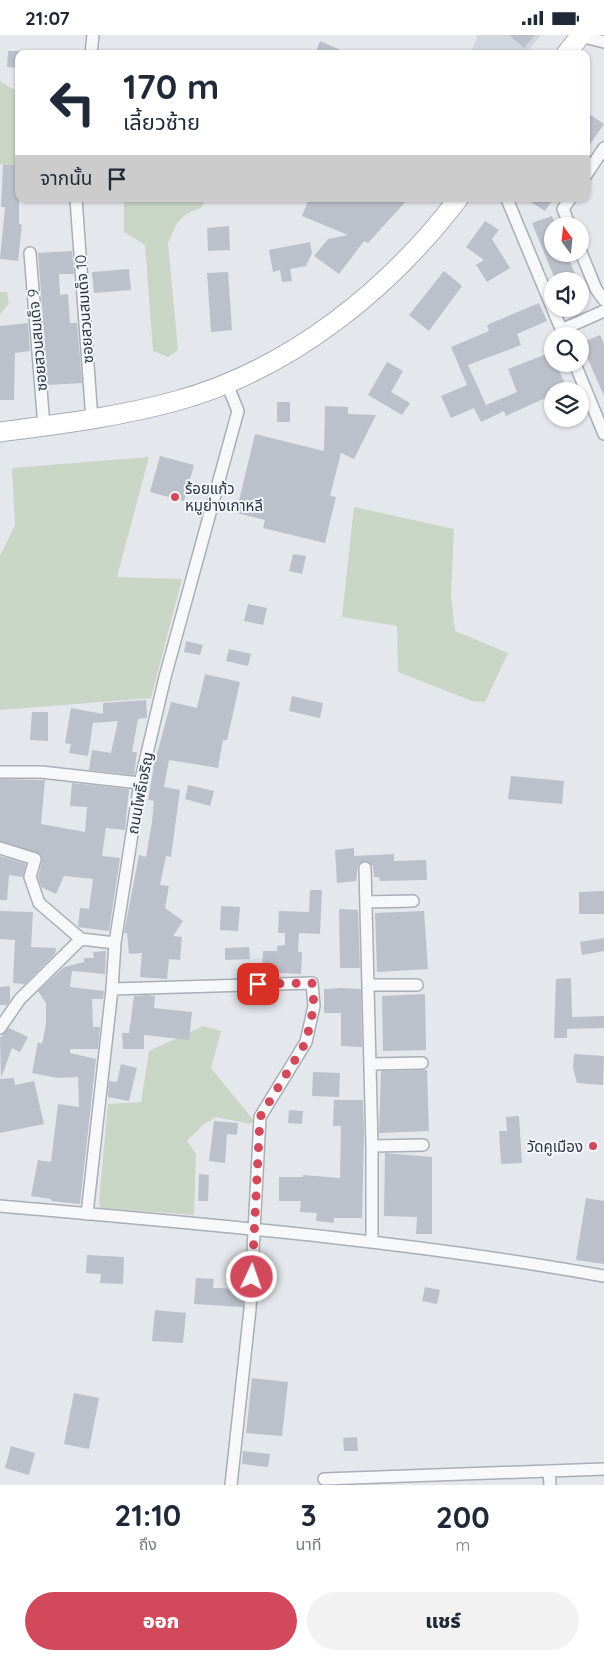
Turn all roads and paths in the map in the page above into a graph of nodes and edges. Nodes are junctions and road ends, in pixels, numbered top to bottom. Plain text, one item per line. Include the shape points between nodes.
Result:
1 (93, 35) edge
2 (580, 36) edge
3 (604, 42) edge
4 (91, 50) edge
5 (569, 50) edge
6 (604, 148) edge
7 (590, 169) edge
8 (76, 202) edge
9 (456, 202) edge
10 (508, 202) edge
11 (568, 202) edge
12 (566, 217) edge
13 (30, 253) dead end
14 (585, 263) edge
15 (604, 301) edge
16 (604, 311) edge
17 (560, 327) edge
18 (573, 327) edge
19 (578, 372) edge
20 (227, 384) junction
21 (92, 420) junction
22 (44, 426) junction
23 (0, 432) edge
24 (604, 435) edge
25 (0, 773) edge
26 (140, 783) junction
27 (0, 848) edge
28 (365, 868) dead end
29 (413, 901) dead end
30 (366, 902) junction
31 (81, 939) junction
32 (115, 943) junction
33 (368, 985) junction
34 (417, 985) dead end
35 (112, 989) junction
36 (0, 1028) edge
37 (422, 1063) dead end
38 (370, 1064) junction
39 (423, 1145) dead end
40 (372, 1146) junction
41 (0, 1206) edge
42 (86, 1214) junction
43 (255, 1228) junction
44 (372, 1241) junction
45 (604, 1276) edge
46 (604, 1469) edge
47 (549, 1471) junction
48 (324, 1479) dead end
49 (445, 1480) edge
50 (231, 1485) edge
51 (550, 1485) edge

1 - 4 street
2 - 3 street
2 - 5 main road
6 - 7 street
8 - 21 street, ซอยสวนสมเด็จ 10
9 - 20 main road via 434,230 362,302 290,351
10 - 17 street
11 - 12 street via 563,209
13 - 22 street, ซอยสวนสมเด็จ 9
14 - 15 street
16 - 18 street
19 - 24 street
20 - 21 main road via 176,401
20 - 26 street, ถนนโพธิ์เจริญ via 238,411 164,677
21 - 22 main road
22 - 23 main road
25 - 26 street via 41,772
26 - 32 street, ถนนโพธิ์เจริญ
27 - 31 street via 35,859 30,877 39,903
28 - 30 street
29 - 30 street
30 - 33 street
31 - 32 street
31 - 36 street via 20,999
32 - 35 street, ถนนโพธิ์เจริญ
33 - 34 street
33 - 38 street
35 - 42 street, ถนนโพธิ์เจริญ
35 - 43 street via 312,983 314,1006 306,1042 260,1117
37 - 38 street
38 - 40 street
39 - 40 street
40 - 44 street
41 - 42 street
42 - 43 street
43 - 44 street
43 - 50 street via 250,1309
44 - 45 street
46 - 47 street
47 - 49 street
47 - 51 street
48 - 49 street

